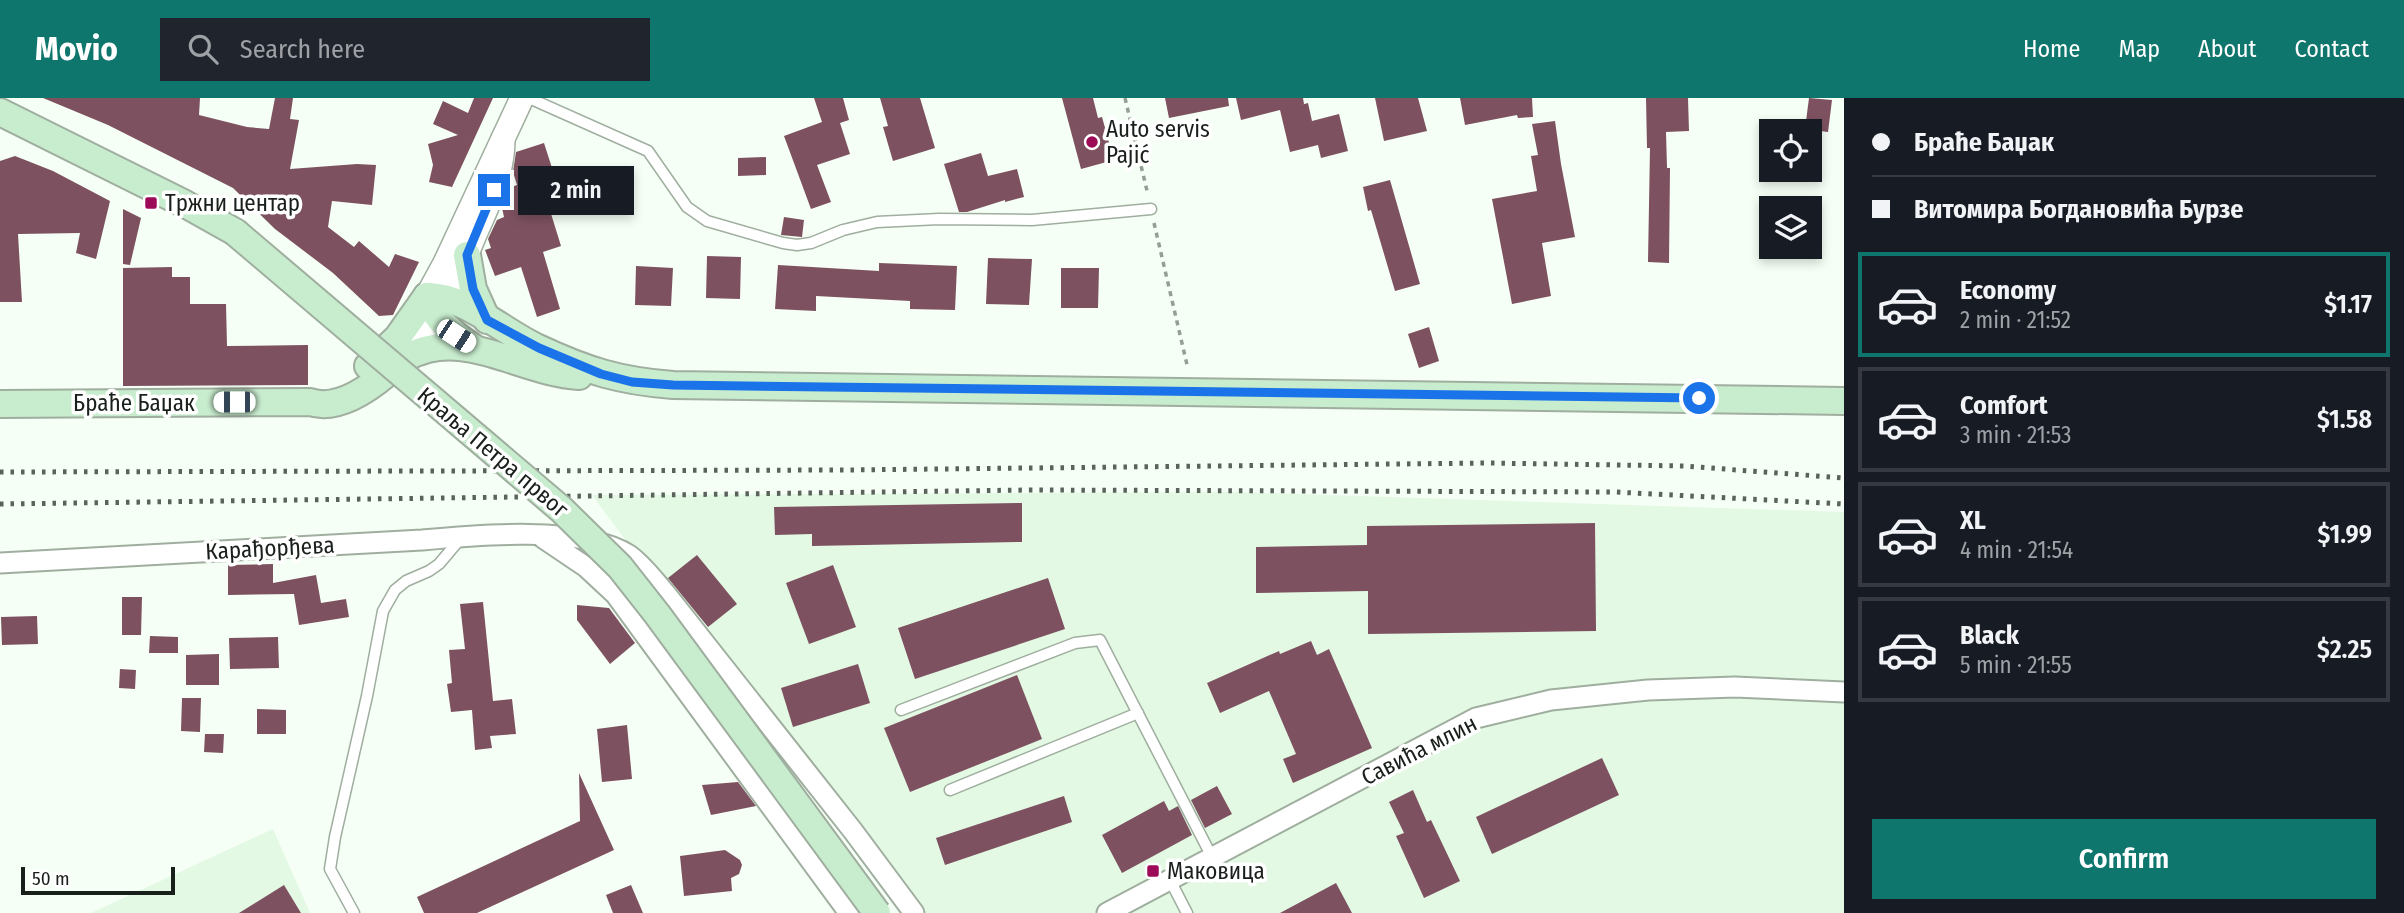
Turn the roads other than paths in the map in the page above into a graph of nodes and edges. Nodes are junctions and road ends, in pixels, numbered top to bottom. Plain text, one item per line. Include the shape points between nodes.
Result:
1 (522, 98) edge
2 (529, 98) edge
3 (2, 109) edge
4 (503, 139) junction
5 (1151, 209) road end
6 (467, 255) junction
7 (437, 304) junction
8 (487, 320) junction
9 (477, 350) junction
10 (402, 359) junction
11 (601, 374) junction
12 (1844, 401) edge
13 (310, 402) junction
14 (0, 404) edge
15 (463, 536) junction
16 (539, 536) junction
17 (0, 563) edge
18 (1844, 692) edge
19 (901, 710) dead end
20 (1138, 713) junction
21 (950, 790) dead end
22 (1212, 857) junction
23 (1170, 880) junction
24 (354, 913) edge
25 (849, 913) edge
26 (877, 913) edge
27 (914, 913) edge
28 (1107, 913) edge
29 (1187, 913) edge

1 - 4 street
2 - 5 lane via 648,151 687,207 707,220 783,243 811,243 877,222 1032,220
3 - 26 main road, Краља Петра првог, bridge via 235,232 562,510 645,598
4 - 6 street via 500,172
4 - 7 street via 445,263
6 - 7 street
6 - 8 main road via 473,289
7 - 8 main road, Браће Баџак via 466,306
7 - 9 main road via 456,336
7 - 10 street
7 - 13 main road via 361,372
8 - 11 main road, Браће Баџак
9 - 10 main road, Браће Баџак via 442,346
9 - 11 main road, Браће Баџак via 563,375
10 - 13 main road, Браће Баџак via 351,398
11 - 12 main road, Браће Баџак via 673,385
13 - 14 main road, Браће Баџак
15 - 16 street, Карађорђева
15 - 17 street, Карађорђева
15 - 24 lane via 439,564 406,580 383,611 330,869
16 - 25 street via 580,562 615,593
16 - 27 street, Карађорђева via 606,546 639,563
18 - 22 street, Савића млин via 1735,687 1648,690 1551,700 1476,718
19 - 20 lane via 1075,643 1100,640
20 - 21 lane
20 - 22 lane
22 - 23 street, Савића млин
23 - 28 street, Савића млин
23 - 29 lane

